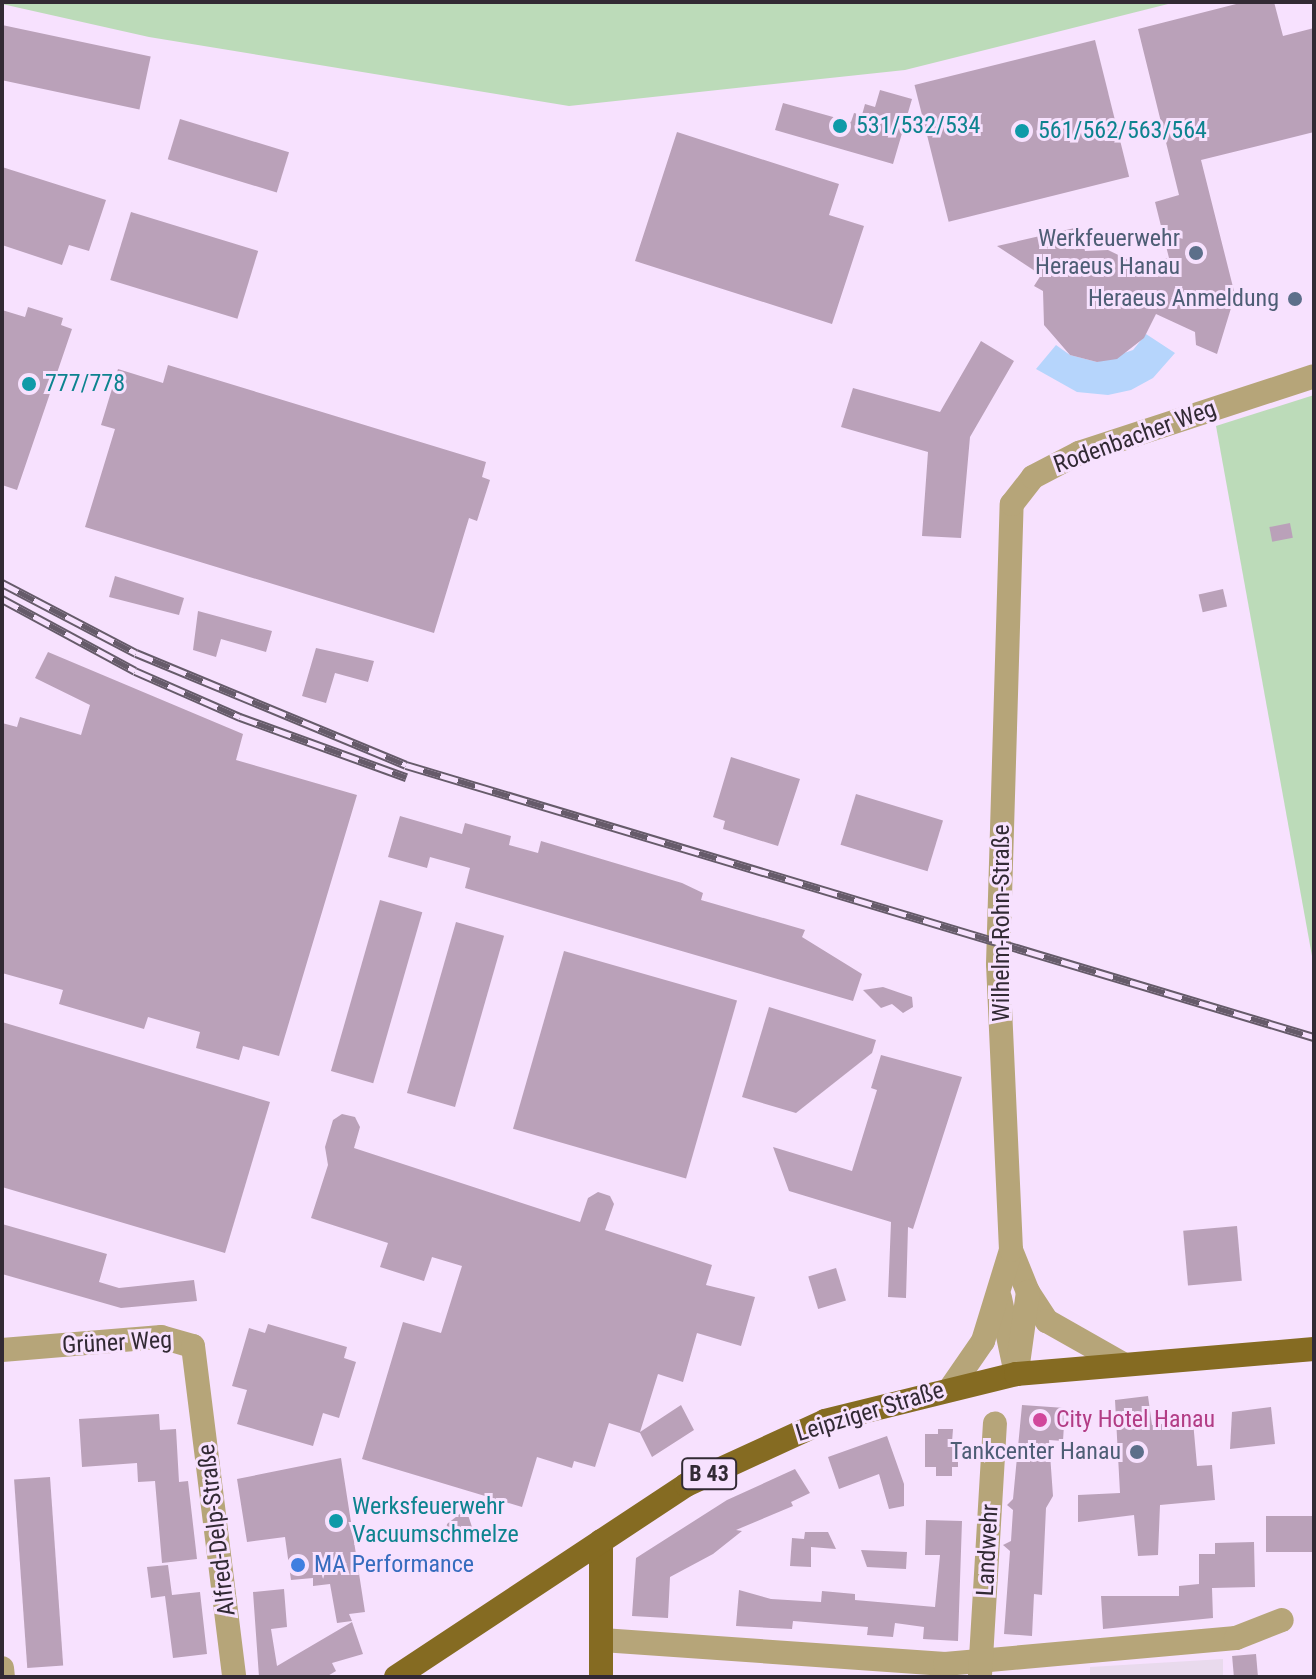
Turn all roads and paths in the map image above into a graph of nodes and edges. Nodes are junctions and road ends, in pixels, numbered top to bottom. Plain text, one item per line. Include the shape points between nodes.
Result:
1 (1314, 376) edge
2 (1006, 596) joint
3 (1011, 1250) junction
4 (998, 1288) junction
5 (1028, 1292) junction
6 (1314, 1349) edge
7 (2, 1350) edge
8 (1123, 1364) junction
9 (1016, 1374) junction
10 (200, 1382) joint
11 (952, 1386) junction
12 (995, 1423) dead end
13 (601, 1541) junction
14 (1282, 1620) dead end
15 (602, 1640) junction
16 (2, 1668) edge
17 (980, 1669) edge
18 (3, 1677) edge
19 (234, 1677) edge
20 (396, 1677) edge
21 (601, 1677) edge

1 - 2 street, Rodenbacher Weg via 1079,453 1033,477 1019,491 1009,515
2 - 3 street, Wilhelm-Rohn-Straße via 998,964
3 - 4 street, Wilhelm-Rohn-Straße
3 - 5 street, Wilhelm-Rohn-Straße
4 - 9 street
4 - 11 street, Wilhelm-Rohn-Straße via 983,1341
5 - 8 street, Wilhelm-Rohn-Straße via 1058,1331
5 - 9 street
6 - 8 main road, Leipziger Straße / B 43
7 - 10 street, Grüner Weg via 175,1338 193,1346
8 - 9 main road, Leipziger Straße / B 43
9 - 11 main road, Leipziger Straße / B 43
10 - 19 street, Alfred-Delp-Straße
11 - 13 main road, Leipziger Straße / B 43 via 825,1421 745,1456 686,1485
12 - 17 street, Landwehr
13 - 15 main road
13 - 20 main road, Leipziger Straße
14 - 17 street via 1236,1638
15 - 17 street
15 - 21 main road
16 - 18 street

